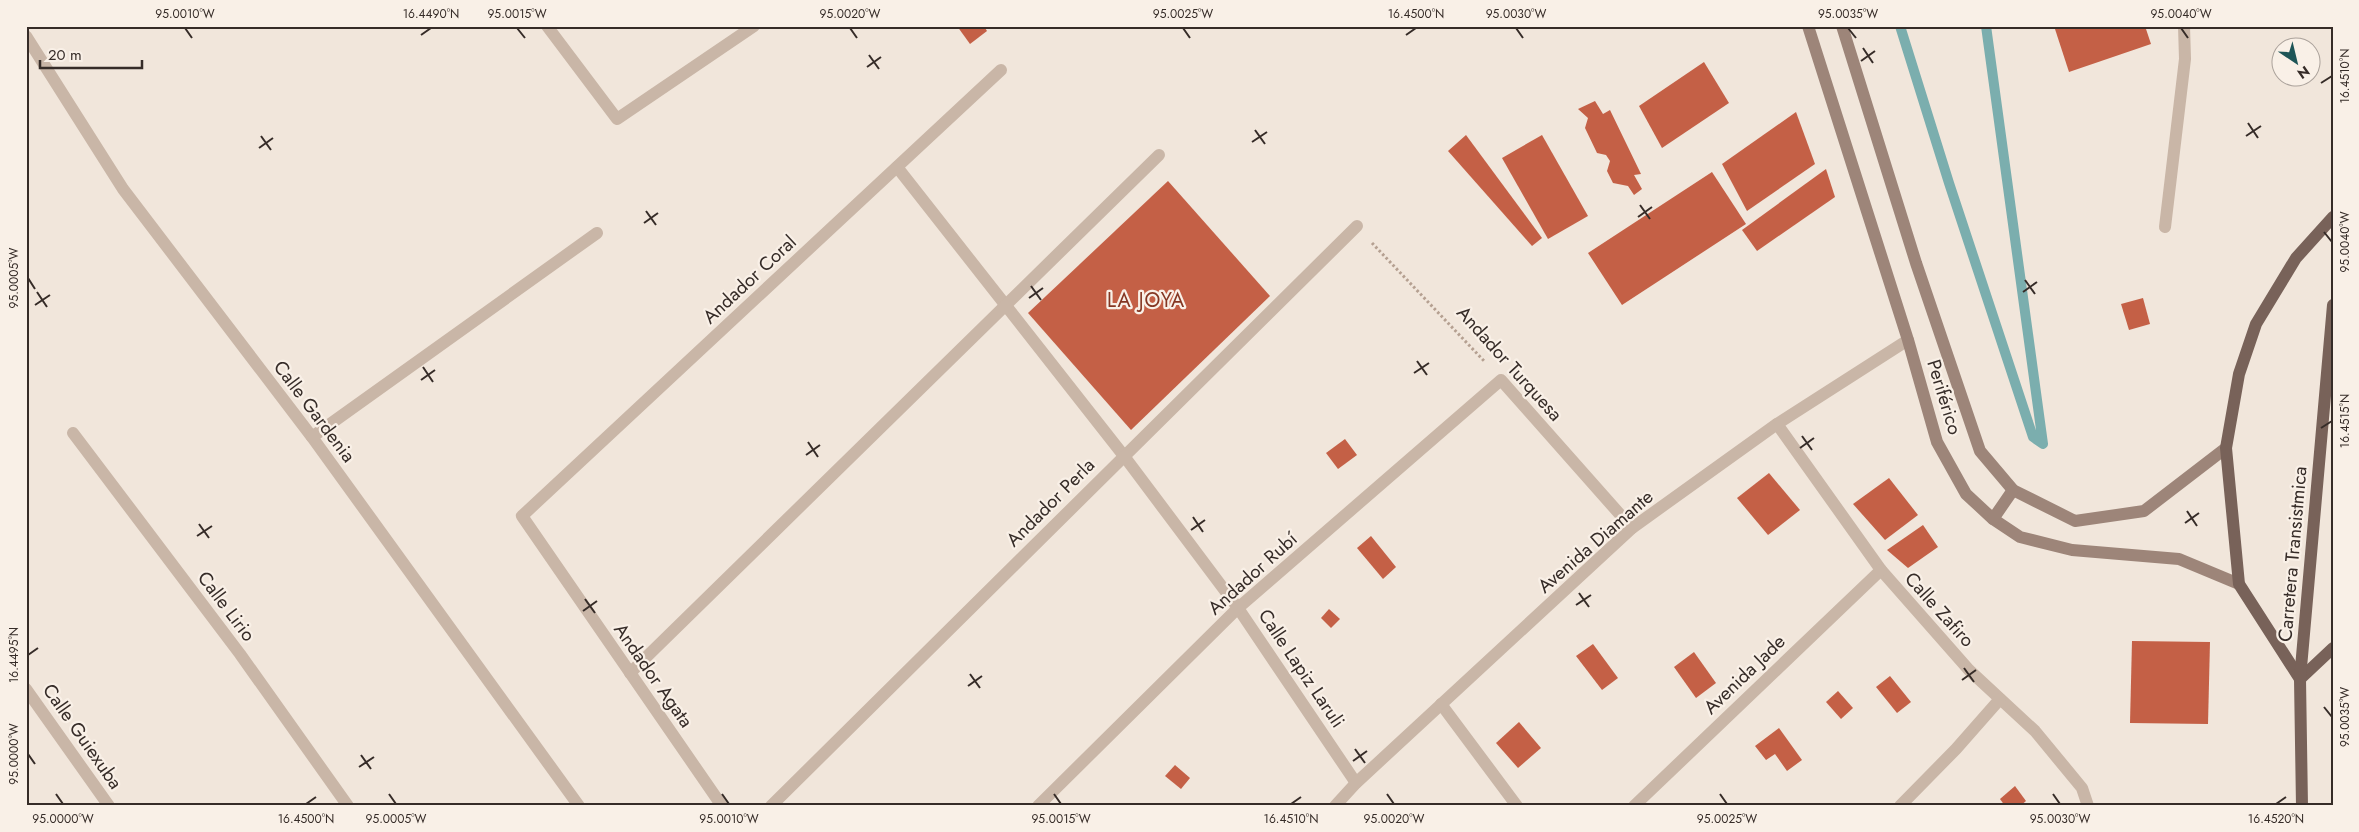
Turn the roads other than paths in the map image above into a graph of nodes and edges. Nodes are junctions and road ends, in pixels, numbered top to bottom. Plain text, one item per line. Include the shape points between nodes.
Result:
1 (547, 26) edge
2 (754, 26) edge
3 (1808, 26) edge
4 (1842, 26) edge
5 (2184, 26) edge
6 (26, 36) edge
7 (1001, 70) dead end
8 (1160, 155) dead end
9 (897, 167) junction
10 (2333, 217) edge
11 (1357, 226) road end
12 (2166, 227) dead end
13 (597, 232) dead end
14 (2333, 305) edge
15 (1008, 306) junction
16 (1908, 340) junction
17 (1501, 380) joint
18 (1777, 424) junction
19 (72, 433) dead end
20 (312, 437) junction
21 (2226, 448) junction
22 (1124, 456) junction
23 (2013, 490) junction
24 (522, 516) joint
25 (1993, 519) junction
26 (1632, 528) junction
27 (1881, 570) junction
28 (2239, 584) junction
29 (1238, 608) junction
30 (2333, 648) edge
31 (630, 673) junction
32 (2300, 679) junction
33 (26, 689) edge
34 (2000, 699) junction
35 (1441, 704) junction
36 (1356, 783) junction
37 (109, 806) edge
38 (348, 806) edge
39 (579, 806) edge
40 (722, 806) edge
41 (771, 806) edge
42 (1038, 806) edge
43 (1335, 806) edge
44 (1517, 806) edge
45 (1634, 806) edge
46 (1900, 806) edge
47 (2088, 806) edge
48 (2302, 806) edge

1 - 2 street via 617,119
3 - 16 main road, Periférico
4 - 23 main road, Periférico via 1916,263 1980,451
5 - 12 street via 2185,58
6 - 20 street, Calle Gardenia via 123,189
7 - 9 street, Andador Coral
8 - 15 street
9 - 15 street, Calle Lapiz Laruli
9 - 24 street, Andador Coral
10 - 21 main road via 2296,258 2256,324 2239,374
11 - 22 street, Andador Perla
13 - 20 street
14 - 32 main road, Carretera Transistmica
15 - 22 street, Calle Lapiz Laruli
15 - 31 street
16 - 18 street, Avenida Diamante
16 - 25 main road, Periférico via 1937,442 1966,494
17 - 26 street, Andador Turquesa
17 - 29 street, Andador Rubí
18 - 26 street, Avenida Diamante
18 - 27 street, Calle Zafiro
19 - 38 street, Calle Lirio via 240,654
20 - 39 street, Calle Gardenia
21 - 23 main road, Periférico via 2144,511 2074,521
21 - 28 main road
22 - 29 street, Calle Lapiz Laruli
22 - 41 street, Andador Perla
23 - 25 main road
24 - 31 street, Andador Agata
25 - 28 main road, Periférico via 2020,537 2072,550 2179,559
26 - 35 street, Avenida Diamante
27 - 34 street, Calle Zafiro via 1969,670
27 - 45 street, Avenida Jade
28 - 32 main road
29 - 36 street, Calle Lapiz Laruli
29 - 42 street, Andador Rubí
30 - 32 main road
31 - 40 street, Andador Agata
32 - 48 main road, Carretera Transistmica
33 - 37 street, Calle Guiexuba
34 - 46 street
34 - 47 street, Calle Zafiro via 2041,738 2082,788
35 - 36 street, Avenida Diamante
35 - 44 street
36 - 43 street, Avenida Diamante

